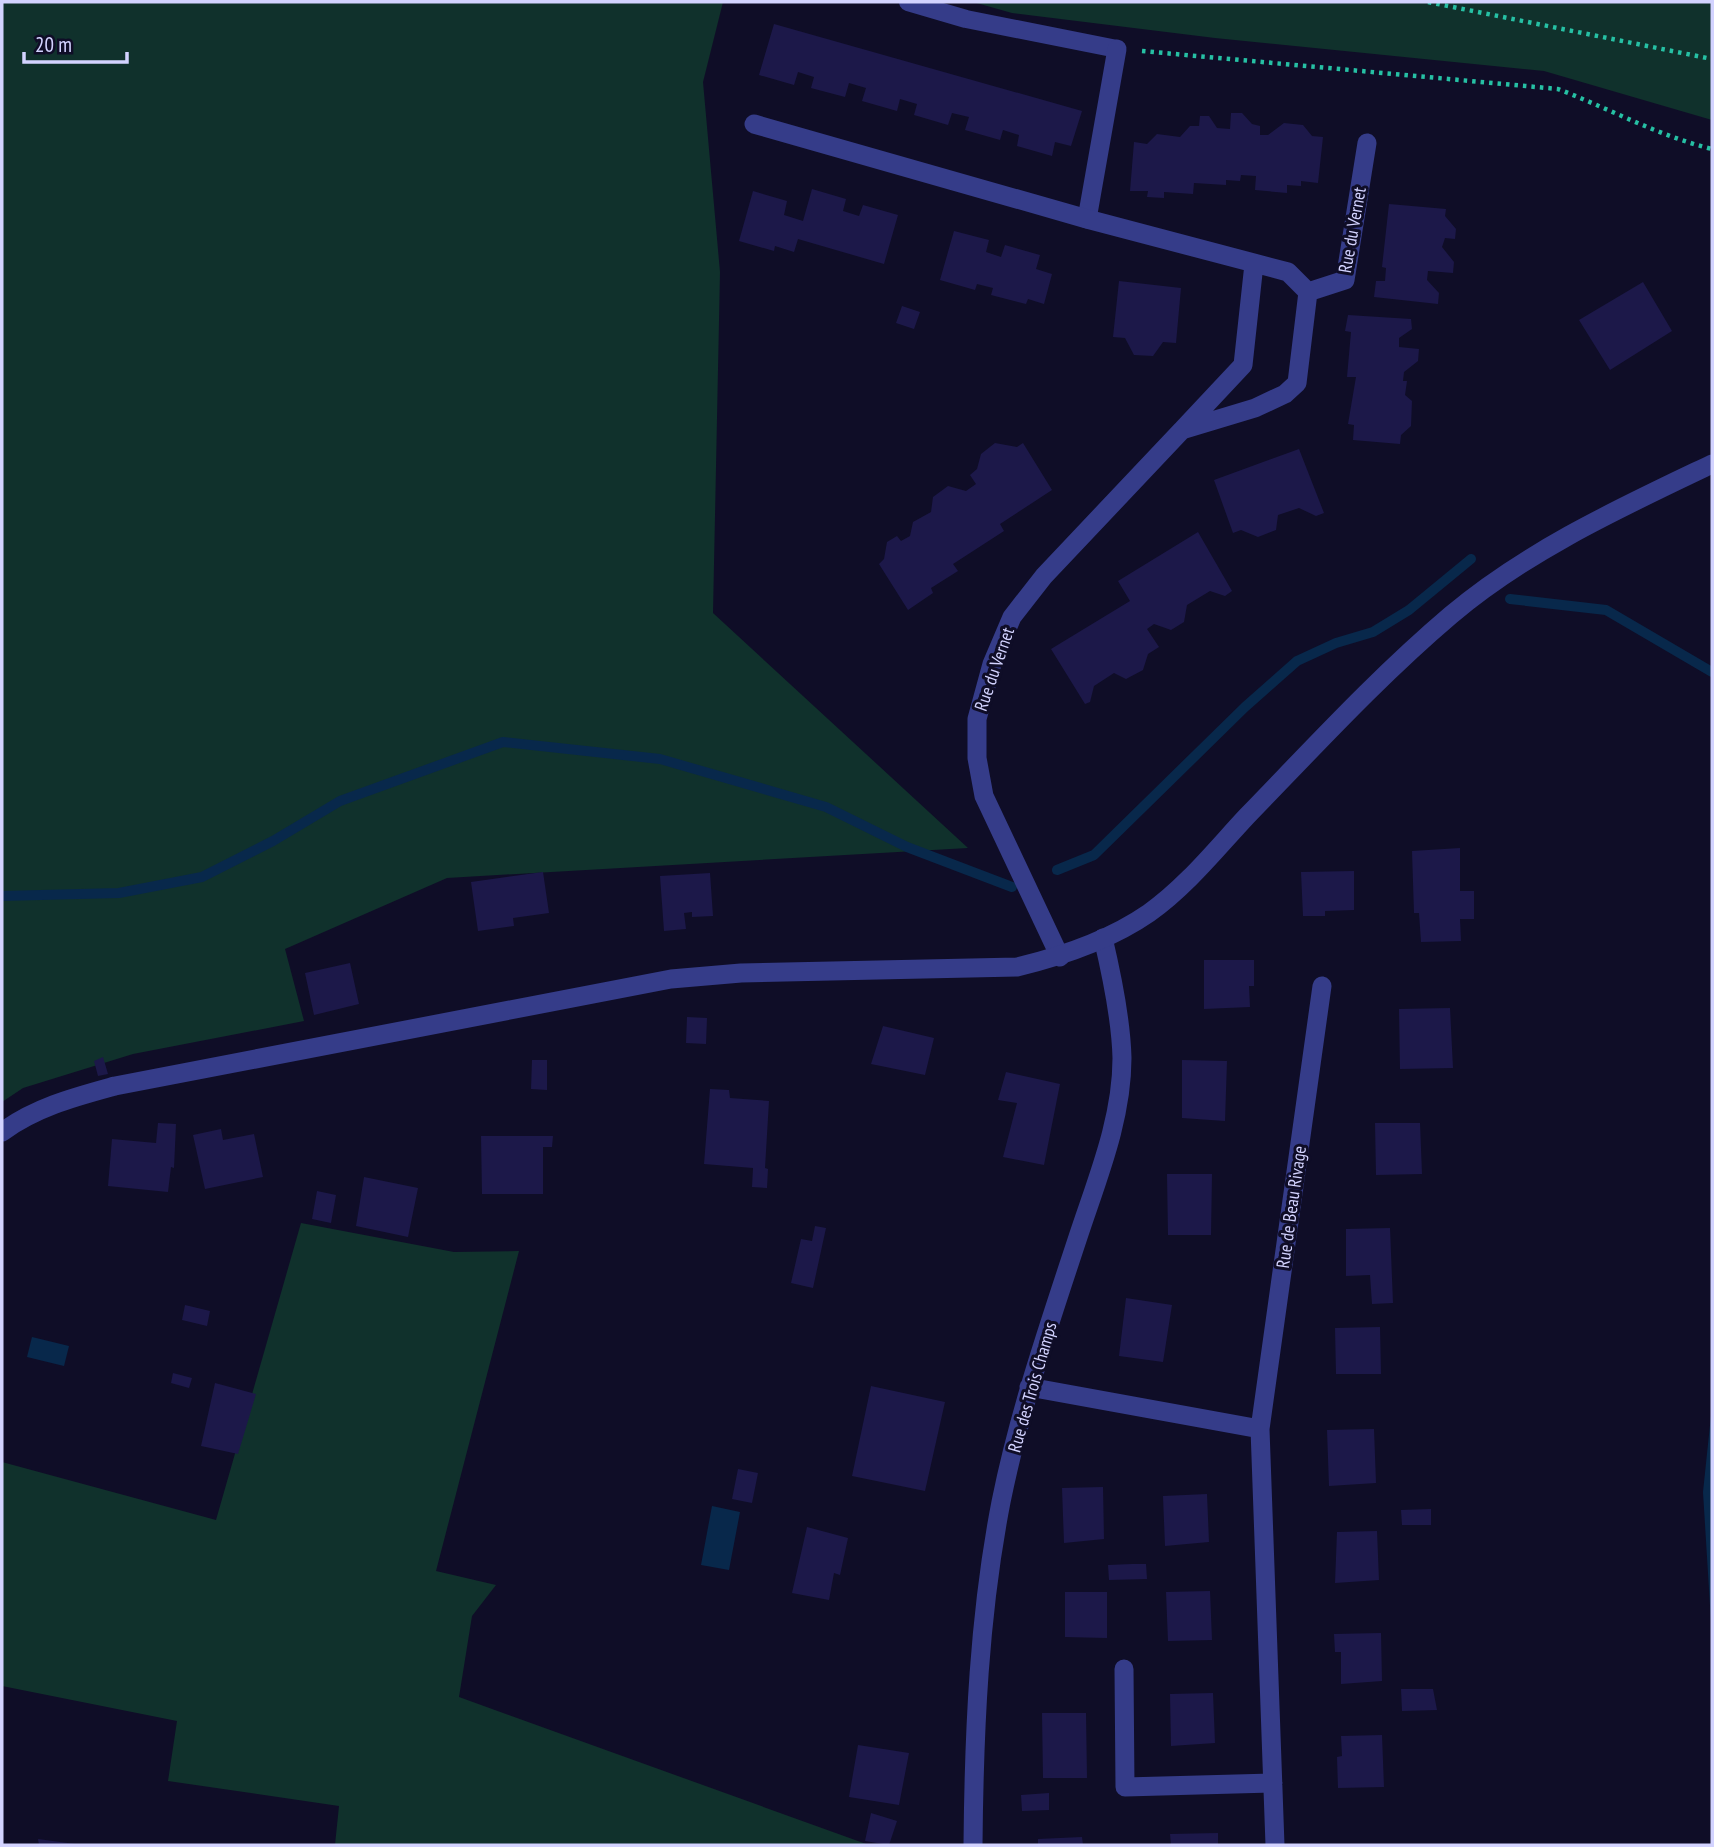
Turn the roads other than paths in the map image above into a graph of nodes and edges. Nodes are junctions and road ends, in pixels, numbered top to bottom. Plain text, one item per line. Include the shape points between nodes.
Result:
1 (908, 2) edge
2 (1117, 48) joint
3 (754, 124) dead end
4 (1367, 143) dead end
5 (1087, 219) junction
6 (1254, 264) junction
7 (1308, 292) junction
8 (1182, 430) junction
9 (1712, 464) edge
10 (1103, 937) junction
11 (1060, 957) junction
12 (1322, 986) dead end
13 (2, 1132) edge
14 (1029, 1387) junction
15 (1260, 1429) junction
16 (1124, 1669) dead end
17 (1273, 1783) junction
18 (973, 1845) edge
19 (1275, 1845) edge

1 - 2 lane via 966,19
2 - 5 street
3 - 5 street
4 - 7 street, Rue du Vernet via 1345,280
5 - 6 street
6 - 7 street via 1288,272
6 - 8 street, Rue du Vernet via 1243,365
7 - 8 street, Rue du Vernet via 1297,383 1255,408
8 - 11 street, Rue du Vernet via 1044,576 1012,617 992,664 977,719 977,758 984,796
9 - 10 street via 1617,509 1523,562 1454,613 1391,667 1150,912
10 - 11 street
10 - 14 street, Rue des Trois Champs via 1122,1058 1115,1125
11 - 13 street via 1017,967 741,973 671,979 115,1086 62,1100
12 - 15 street, Rue de Beau Rivage
14 - 15 street
14 - 18 street, Rue des Trois Champs via 1001,1502 984,1615
15 - 17 street, Rue de Beau Rivage
16 - 17 street via 1125,1787
17 - 19 street, Rue de Beau Rivage

